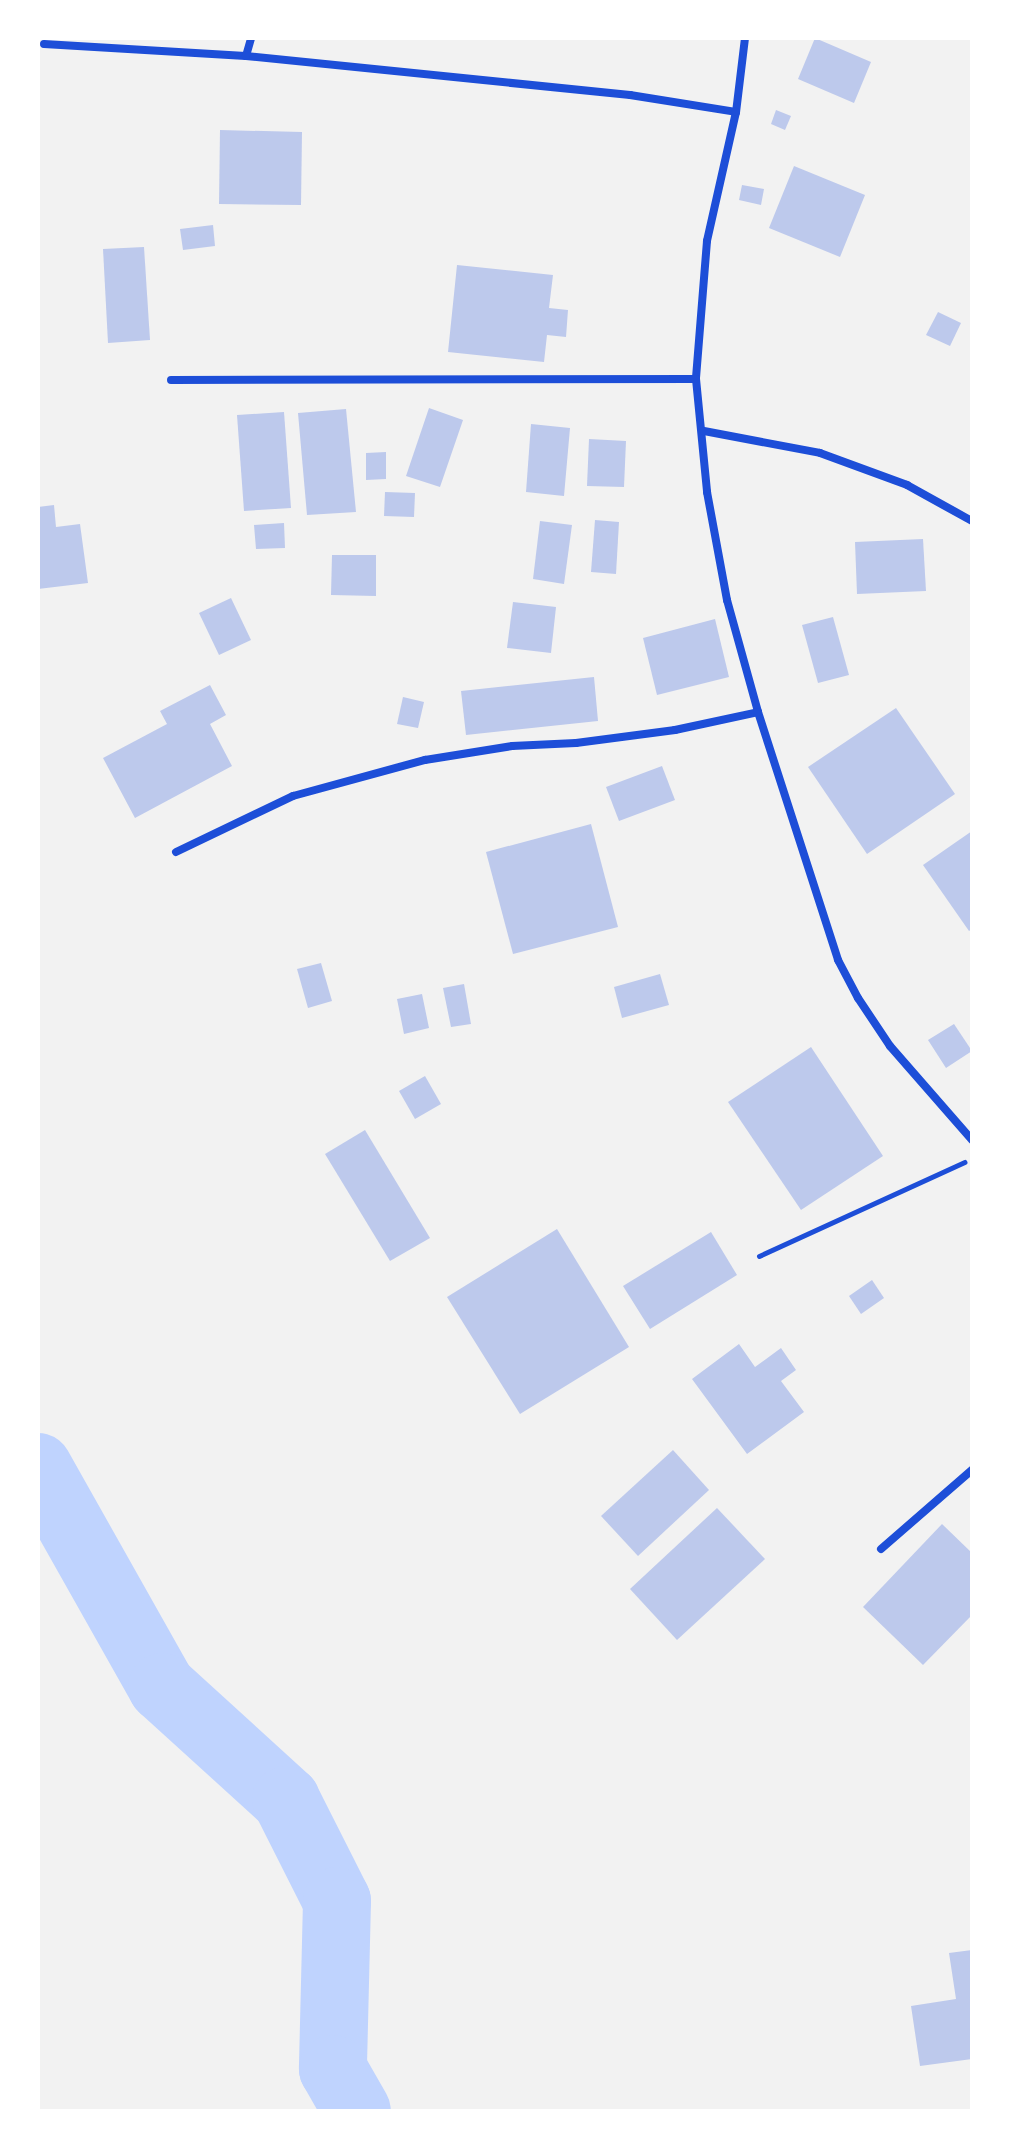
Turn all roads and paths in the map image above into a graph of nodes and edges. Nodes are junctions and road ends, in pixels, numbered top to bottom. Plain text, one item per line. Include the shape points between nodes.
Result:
1 (251, 38) edge
2 (745, 38) edge
3 (44, 44) dead end
4 (246, 56) junction
5 (736, 112) junction
6 (696, 379) junction
7 (171, 380) dead end
8 (704, 431) junction
9 (972, 521) edge
10 (758, 712) junction
11 (176, 852) dead end
12 (972, 1140) edge
13 (972, 1158) edge
14 (759, 1256) dead end
15 (972, 1470) edge
16 (881, 1549) dead end

1 - 4 street
2 - 5 street
3 - 4 street
4 - 5 street via 630,95
5 - 6 street via 707,241
6 - 7 street
6 - 8 street
8 - 9 street via 820,453 907,485
8 - 10 street via 707,492 727,600
10 - 11 street via 675,730 425,760 293,796
10 - 12 street via 838,960 890,1046
13 - 14 path
15 - 16 street

